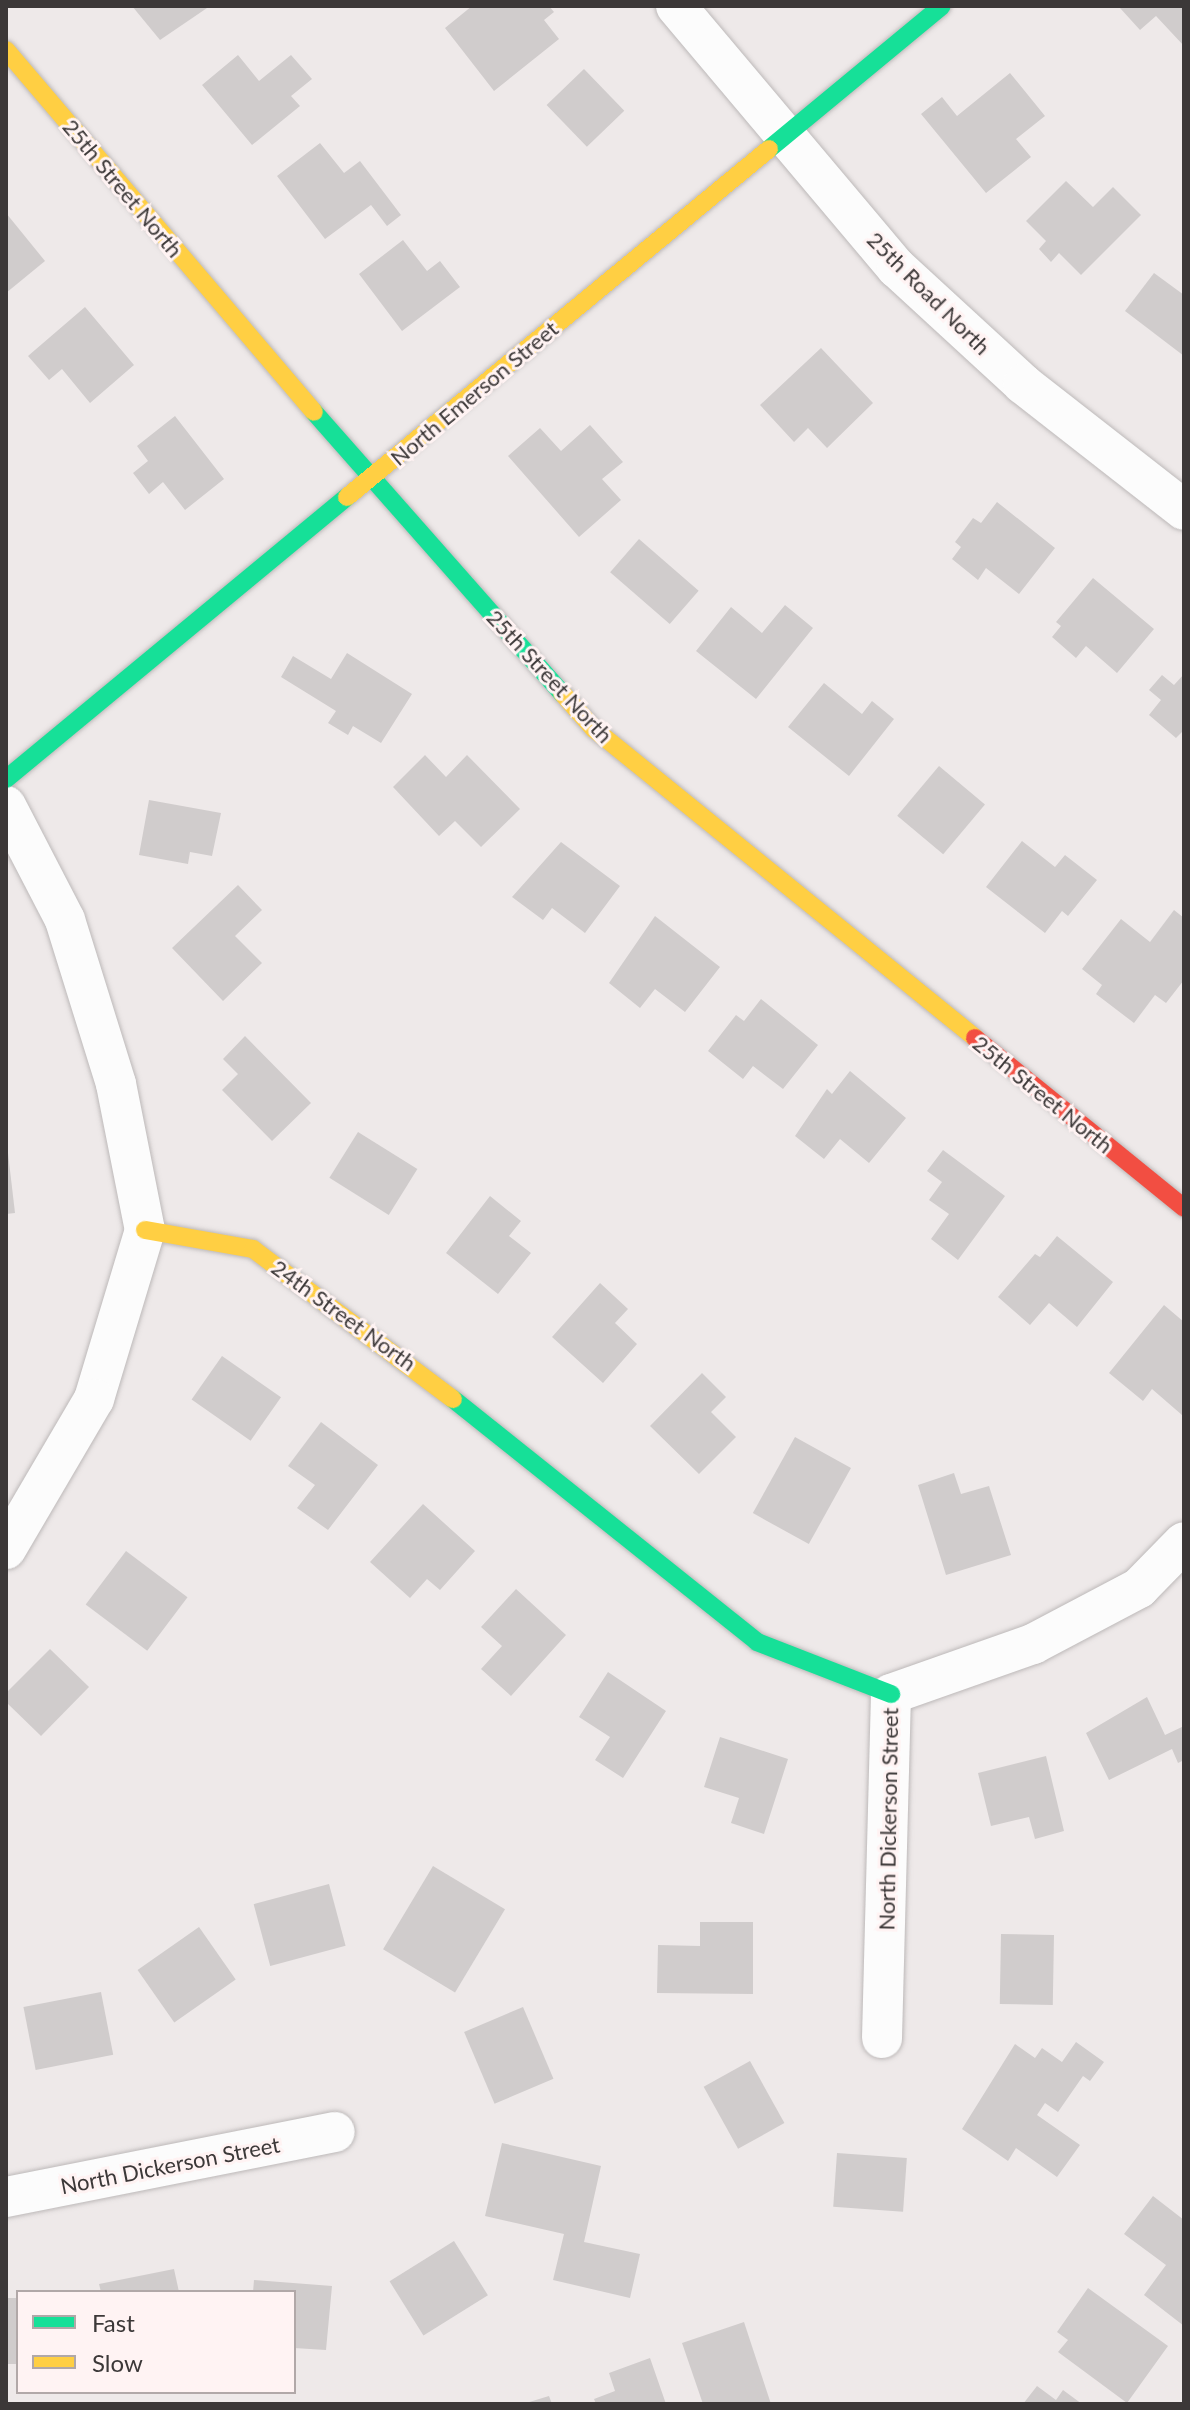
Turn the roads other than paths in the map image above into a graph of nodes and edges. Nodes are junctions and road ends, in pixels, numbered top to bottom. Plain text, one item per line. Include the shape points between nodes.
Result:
1 (676, 6) edge
2 (942, 6) edge
3 (6, 50) edge
4 (785, 134) junction
5 (371, 479) junction
6 (1184, 510) edge
7 (6, 779) edge
8 (6, 806) edge
9 (1184, 1208) edge
10 (145, 1230) junction
11 (1184, 1542) edge
12 (6, 1549) edge
13 (891, 1694) junction
14 (882, 2038) dead end
15 (335, 2132) dead end
16 (6, 2197) edge

1 - 4 street, 25th Road North
2 - 4 street, North Emerson Street
3 - 5 street, 25th Street North
4 - 5 street, North Emerson Street
4 - 6 street, 25th Road North via 897,268 1023,384
5 - 7 street, North Emerson Street
5 - 9 street, 25th Street North via 594,729
8 - 10 street via 65,920 116,1084
10 - 12 street via 94,1399
10 - 13 street, 24th Street North via 253,1249 394,1351 757,1642
11 - 13 street, North Dickerson Street via 1139,1588 1033,1644
13 - 14 street, North Dickerson Street
15 - 16 street, North Dickerson Street

